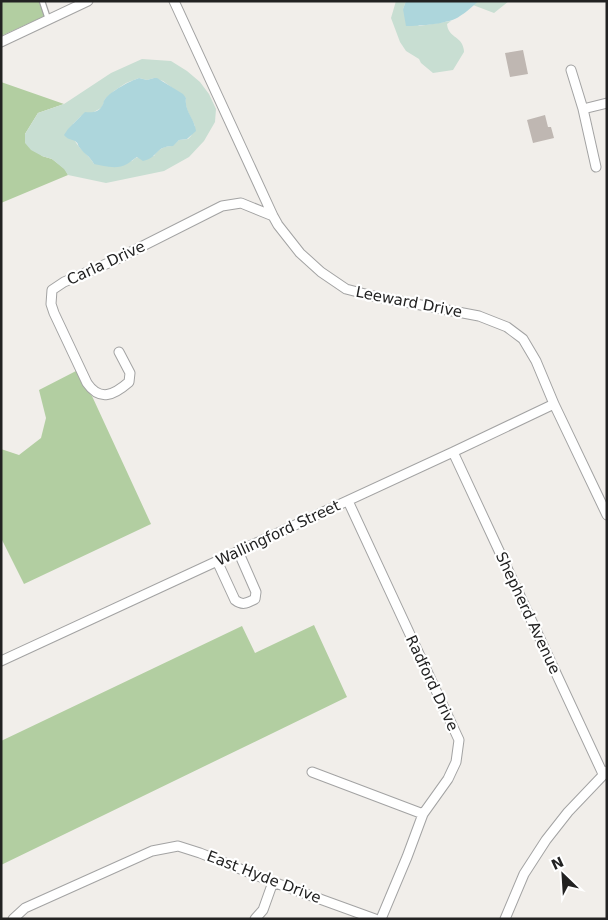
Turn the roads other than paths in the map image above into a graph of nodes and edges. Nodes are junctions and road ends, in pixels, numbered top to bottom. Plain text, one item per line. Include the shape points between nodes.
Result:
1 (42, 1) edge
2 (88, 1) edge
3 (174, 1) edge
4 (48, 20) junction
5 (1, 42) edge
6 (571, 70) dead end
7 (607, 103) edge
8 (583, 109) junction
9 (596, 167) dead end
10 (273, 216) junction
11 (119, 352) dead end
12 (554, 404) junction
13 (453, 452) junction
14 (348, 501) junction
15 (607, 515) edge
16 (238, 551) junction
17 (217, 561) junction
18 (1, 661) edge
19 (312, 772) dead end
20 (605, 773) edge
21 (423, 814) junction
22 (273, 882) junction
23 (13, 919) edge
24 (255, 919) edge
25 (375, 919) edge
26 (381, 919) edge
27 (505, 919) edge

1 - 4 lane
2 - 4 street
3 - 10 street, Leeward Drive
4 - 5 street
6 - 8 street
7 - 8 street
8 - 9 street
10 - 11 street, Carla Drive via 241,203 222,206 52,290 54,313 93,392 101,395 115,393 129,382 130,374
10 - 12 street, Leeward Drive via 300,253 346,289 480,316 506,327 523,339
12 - 13 street, Wallingford Street
12 - 15 street, Leeward Drive
13 - 14 street, Wallingford Street
13 - 20 street, Shepherd Avenue
14 - 16 street, Wallingford Street
14 - 21 street, Radford Drive via 459,740 456,762 448,779
16 - 17 street, Wallingford Street
16 - 17 street via 256,592 255,599 246,603 235,600
17 - 18 street, Wallingford Street
19 - 21 street
20 - 27 street via 546,840 524,874
21 - 26 street, Radford Drive
22 - 23 street, East Hyde Drive via 178,846 152,851 25,908
22 - 24 street via 263,910
22 - 25 street, East Hyde Drive

